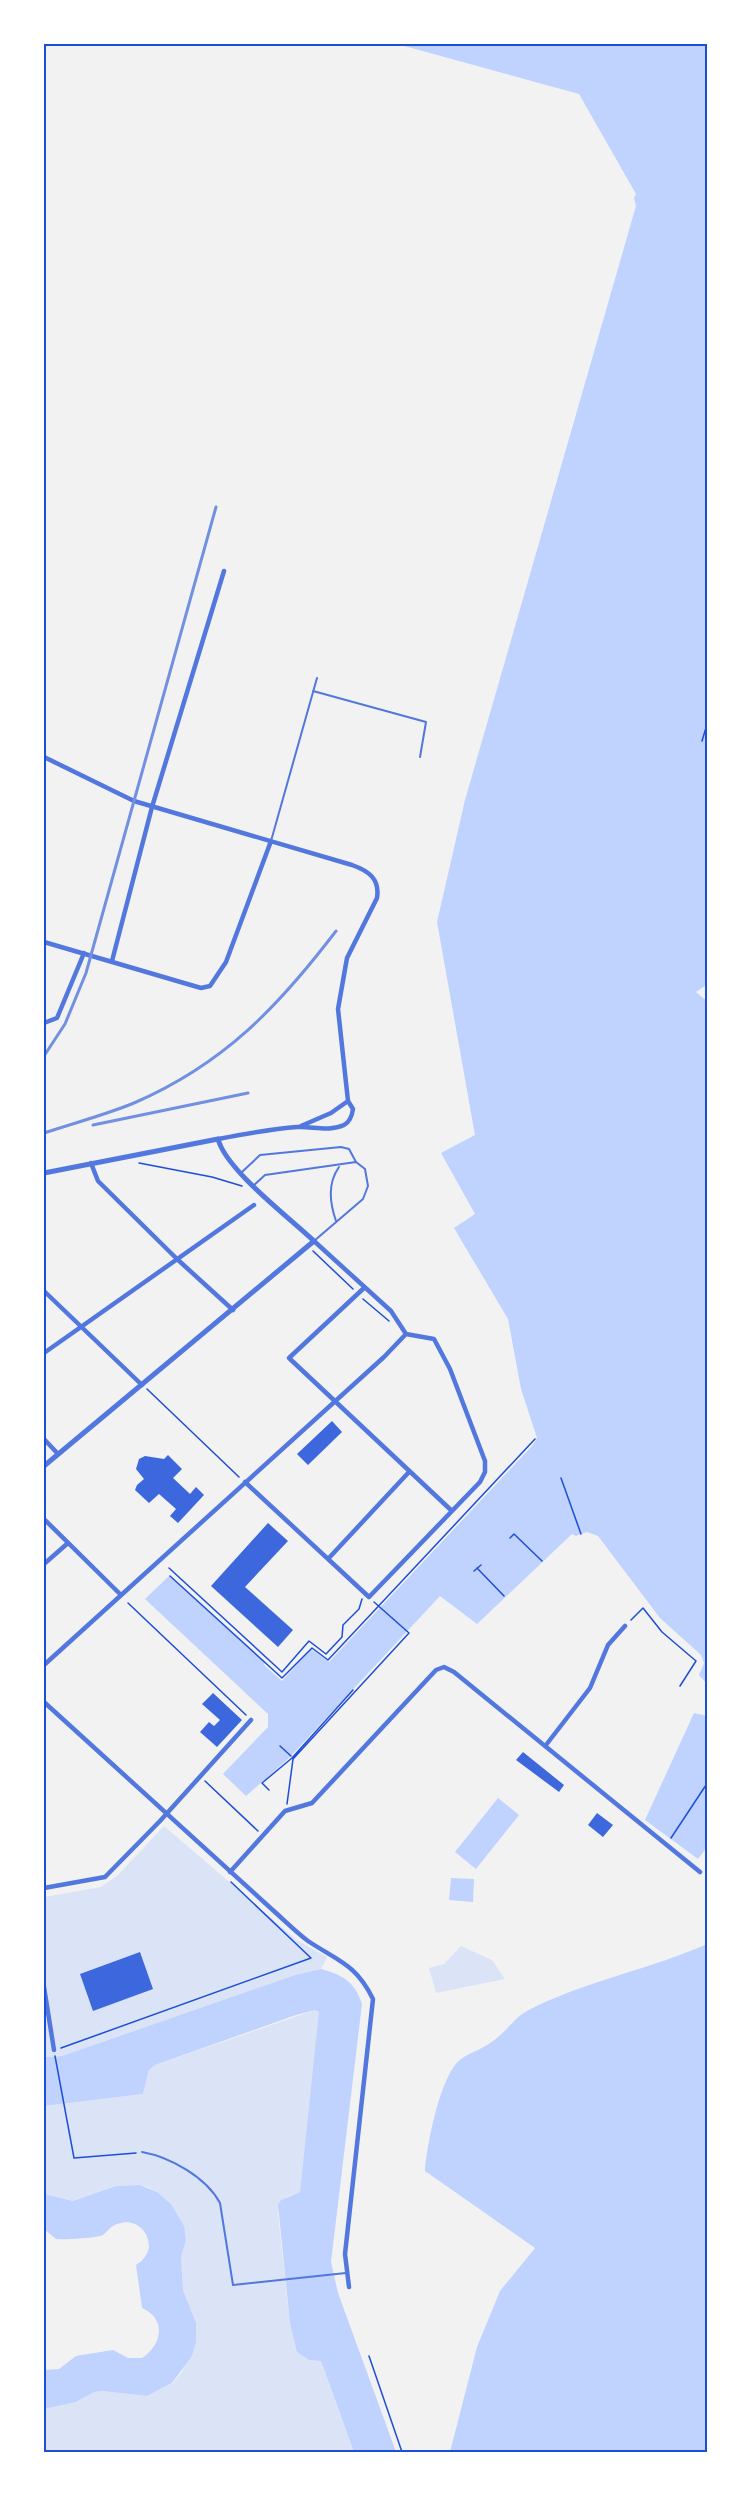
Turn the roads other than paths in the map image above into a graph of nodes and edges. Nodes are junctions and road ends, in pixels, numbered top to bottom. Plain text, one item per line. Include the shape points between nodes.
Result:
1 (224, 571) dead end
2 (317, 678) dead end
3 (313, 692) junction
4 (44, 757) edge
5 (420, 757) dead end
6 (152, 807) junction
7 (271, 841) junction
8 (44, 942) edge
9 (84, 953) junction
10 (112, 961) junction
11 (44, 1023) edge
12 (348, 1101) junction
13 (299, 1127) junction
14 (218, 1139) junction
15 (356, 1162) junction
16 (91, 1163) junction
17 (340, 1166) junction
18 (241, 1172) junction
19 (44, 1173) edge
20 (252, 1186) junction
21 (254, 1205) dead end
22 (336, 1221) junction
23 (314, 1241) junction
24 (177, 1259) junction
25 (364, 1288) junction
26 (44, 1291) edge
27 (233, 1310) junction
28 (80, 1325) junction
29 (406, 1334) junction
30 (44, 1353) edge
31 (142, 1384) junction
32 (334, 1401) junction
33 (44, 1439) edge
34 (58, 1454) junction
35 (44, 1466) edge
36 (409, 1472) junction
37 (245, 1482) junction
38 (452, 1511) junction
39 (44, 1519) edge
40 (68, 1543) junction
41 (327, 1559) junction
42 (44, 1564) edge
43 (120, 1594) junction
44 (625, 1626) road end
45 (44, 1665) edge
46 (44, 1702) edge
47 (251, 1720) road end
48 (546, 1745) junction
49 (166, 1814) junction
50 (231, 1872) junction
51 (700, 1872) dead end
52 (44, 1888) edge
53 (44, 1987) edge
54 (54, 2050) road end
55 (142, 2152) road end
56 (346, 2272) junction
57 (349, 2287) dead end

1 - 6 street
2 - 3 lane
3 - 5 lane via 426,723
3 - 7 lane
4 - 6 street
6 - 7 street
6 - 10 street
7 - 10 street via 226,962 210,986 201,988
7 - 12 street via 365,870 378,887 377,898 347,958 338,1009
8 - 9 street
9 - 10 street
9 - 11 street via 57,1018
12 - 13 street
12 - 13 street via 352,1114 343,1125
13 - 14 street
14 - 16 street
14 - 18 street
15 - 17 lane
15 - 18 lane via 346,1147 322,1149 260,1155
15 - 22 lane via 365,1169 366,1192
16 - 19 street
16 - 24 street via 98,1180
17 - 20 lane via 265,1175
17 - 22 lane via 332,1180 331,1202
18 - 20 street
20 - 23 street
21 - 24 street
22 - 23 lane
23 - 25 street
23 - 27 street
24 - 27 street
24 - 28 street
25 - 29 street via 391,1311
25 - 32 street via 289,1358
26 - 28 street
27 - 31 street
28 - 30 street
28 - 31 street
29 - 32 street
29 - 38 street via 434,1339 442,1351 485,1461 480,1482
31 - 34 street
32 - 36 street
32 - 37 street
33 - 34 street
34 - 35 street
36 - 38 street
36 - 41 street
37 - 41 street
37 - 43 street
38 - 41 street via 367,1595
39 - 40 street
40 - 42 street
40 - 43 street
43 - 45 street
44 - 48 street via 608,1645 590,1688
46 - 49 street
47 - 49 street
48 - 50 street via 454,1672 444,1667 435,1670 312,1803 285,1811
48 - 51 street
49 - 50 street
49 - 52 street via 105,1877
50 - 56 street via 306,1940 359,1974 373,2000
53 - 54 street
55 - 56 lane via 159,2155 177,2165 216,2194 233,2285
56 - 57 street

